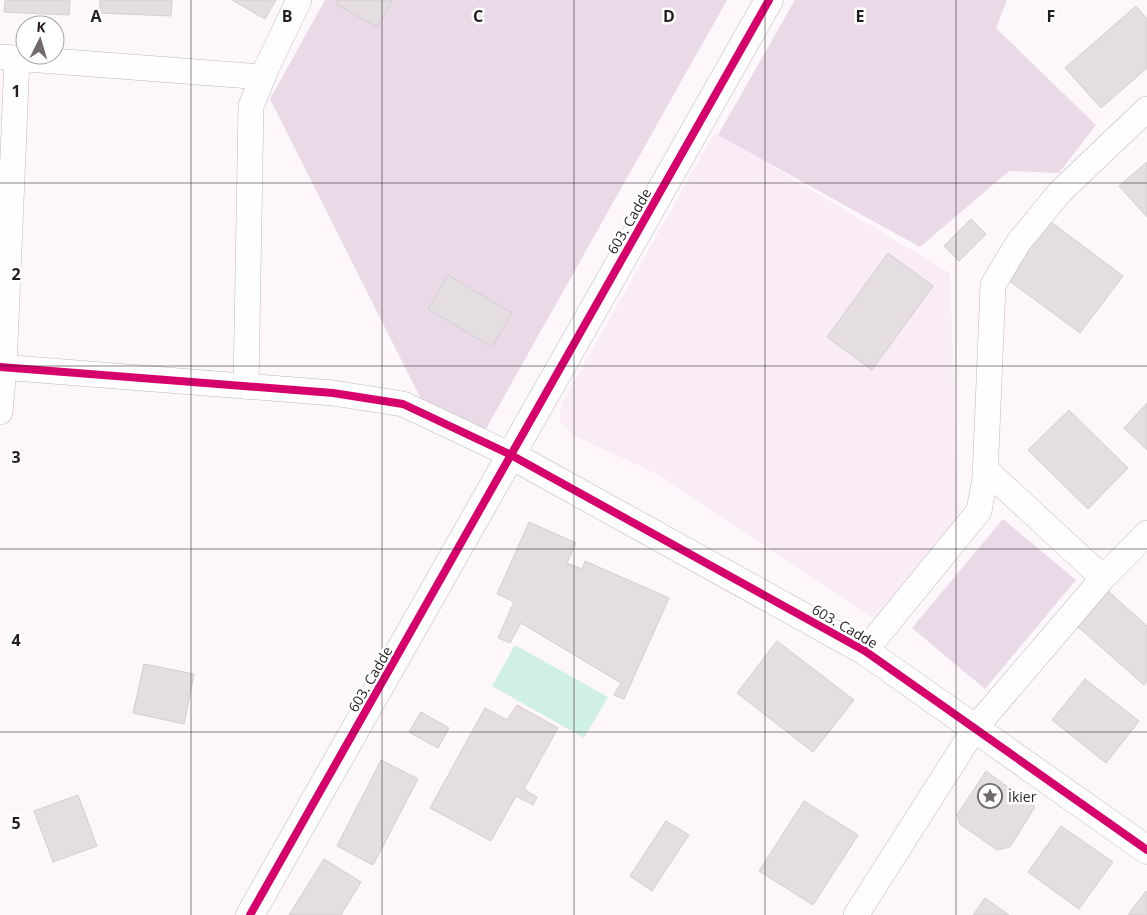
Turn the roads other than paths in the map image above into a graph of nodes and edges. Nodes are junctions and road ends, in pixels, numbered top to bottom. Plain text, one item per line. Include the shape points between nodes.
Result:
1 (299, 0) edge
2 (769, 0) edge
3 (8, 58) edge
4 (263, 77) junction
5 (1147, 109) edge
6 (2, 367) edge
7 (246, 386) junction
8 (0, 412) edge
9 (511, 455) junction
10 (985, 469) junction
11 (1147, 533) edge
12 (1102, 578) junction
13 (865, 650) junction
14 (975, 728) junction
15 (1147, 850) edge
16 (250, 915) edge
17 (856, 915) edge

1 - 4 street
2 - 9 street, 603. Cadde
3 - 4 street
3 - 6 street
4 - 7 street via 251,106
5 - 10 street via 1060,192 1018,243 993,285
6 - 7 street
6 - 8 street
7 - 9 street via 333,393 403,404
9 - 13 street, 603. Cadde
9 - 16 street, 603. Cadde
10 - 12 street
10 - 13 street via 979,511
11 - 12 street
12 - 14 street
13 - 14 street, 603. Cadde
14 - 15 street, 603. Cadde
14 - 17 street

